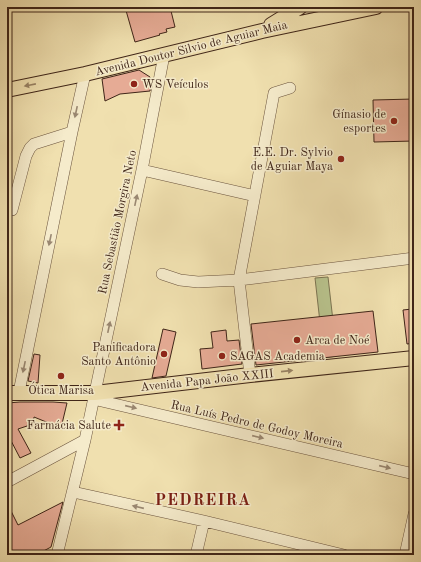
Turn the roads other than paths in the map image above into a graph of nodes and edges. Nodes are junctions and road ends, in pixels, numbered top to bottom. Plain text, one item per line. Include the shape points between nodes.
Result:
1 (300, 7) edge
2 (376, 7) edge
3 (310, 13) edge
4 (262, 31) junction
5 (164, 55) junction
6 (85, 74) junction
7 (290, 88) dead end
8 (7, 90) edge
9 (72, 132) junction
10 (142, 170) junction
11 (255, 196) junction
12 (12, 210) dead end
13 (414, 258) edge
14 (162, 274) dead end
15 (239, 280) junction
16 (414, 358) edge
17 (250, 375) junction
18 (13, 393) edge
19 (94, 396) junction
20 (85, 440) junction
21 (414, 474) edge
22 (7, 482) edge
23 (73, 492) junction
24 (414, 514) edge
25 (204, 521) junction
26 (56, 555) edge
27 (196, 555) edge
28 (344, 555) edge
29 (404, 555) edge

1 - 4 main road
2 - 3 main road, Avenida Doutor Silvio de Aguiar Maia
3 - 4 main road, Avenida Doutor Silvio de Aguiar Maia
4 - 5 main road, Avenida Doutor Silvio de Aguiar Maia
5 - 6 main road, Avenida Doutor Silvio de Aguiar Maia
5 - 10 street, Rua Sebastião Morgira Neto
6 -> 8 main road, Avenida Doutor Silvio de Aguiar Maia
6 -> 9 street
7 - 11 street via 274,93
9 - 12 street via 34,144 30,148
9 -> 18 street
10 - 11 street
19 -> 10 street, Rua Sebastião Morgira Neto
11 - 15 street
13 - 15 street
14 - 15 street via 198,282
15 - 17 street
17 -> 16 main road, Avenida Papa João XXIII
17 - 19 main road, Avenida Papa João XXIII
18 - 19 main road, Avenida Papa João XXIII
19 - 20 street, Rua Sebastião Morgira Neto
19 -> 21 street, Rua Luís Pedro de Godoy Moreira
20 - 22 street
20 - 23 street, Rua Sebastião Morgira Neto
25 -> 23 street
23 - 26 street, Rua Sebastião Morgira Neto
24 - 29 street
25 - 27 street
25 - 28 street

